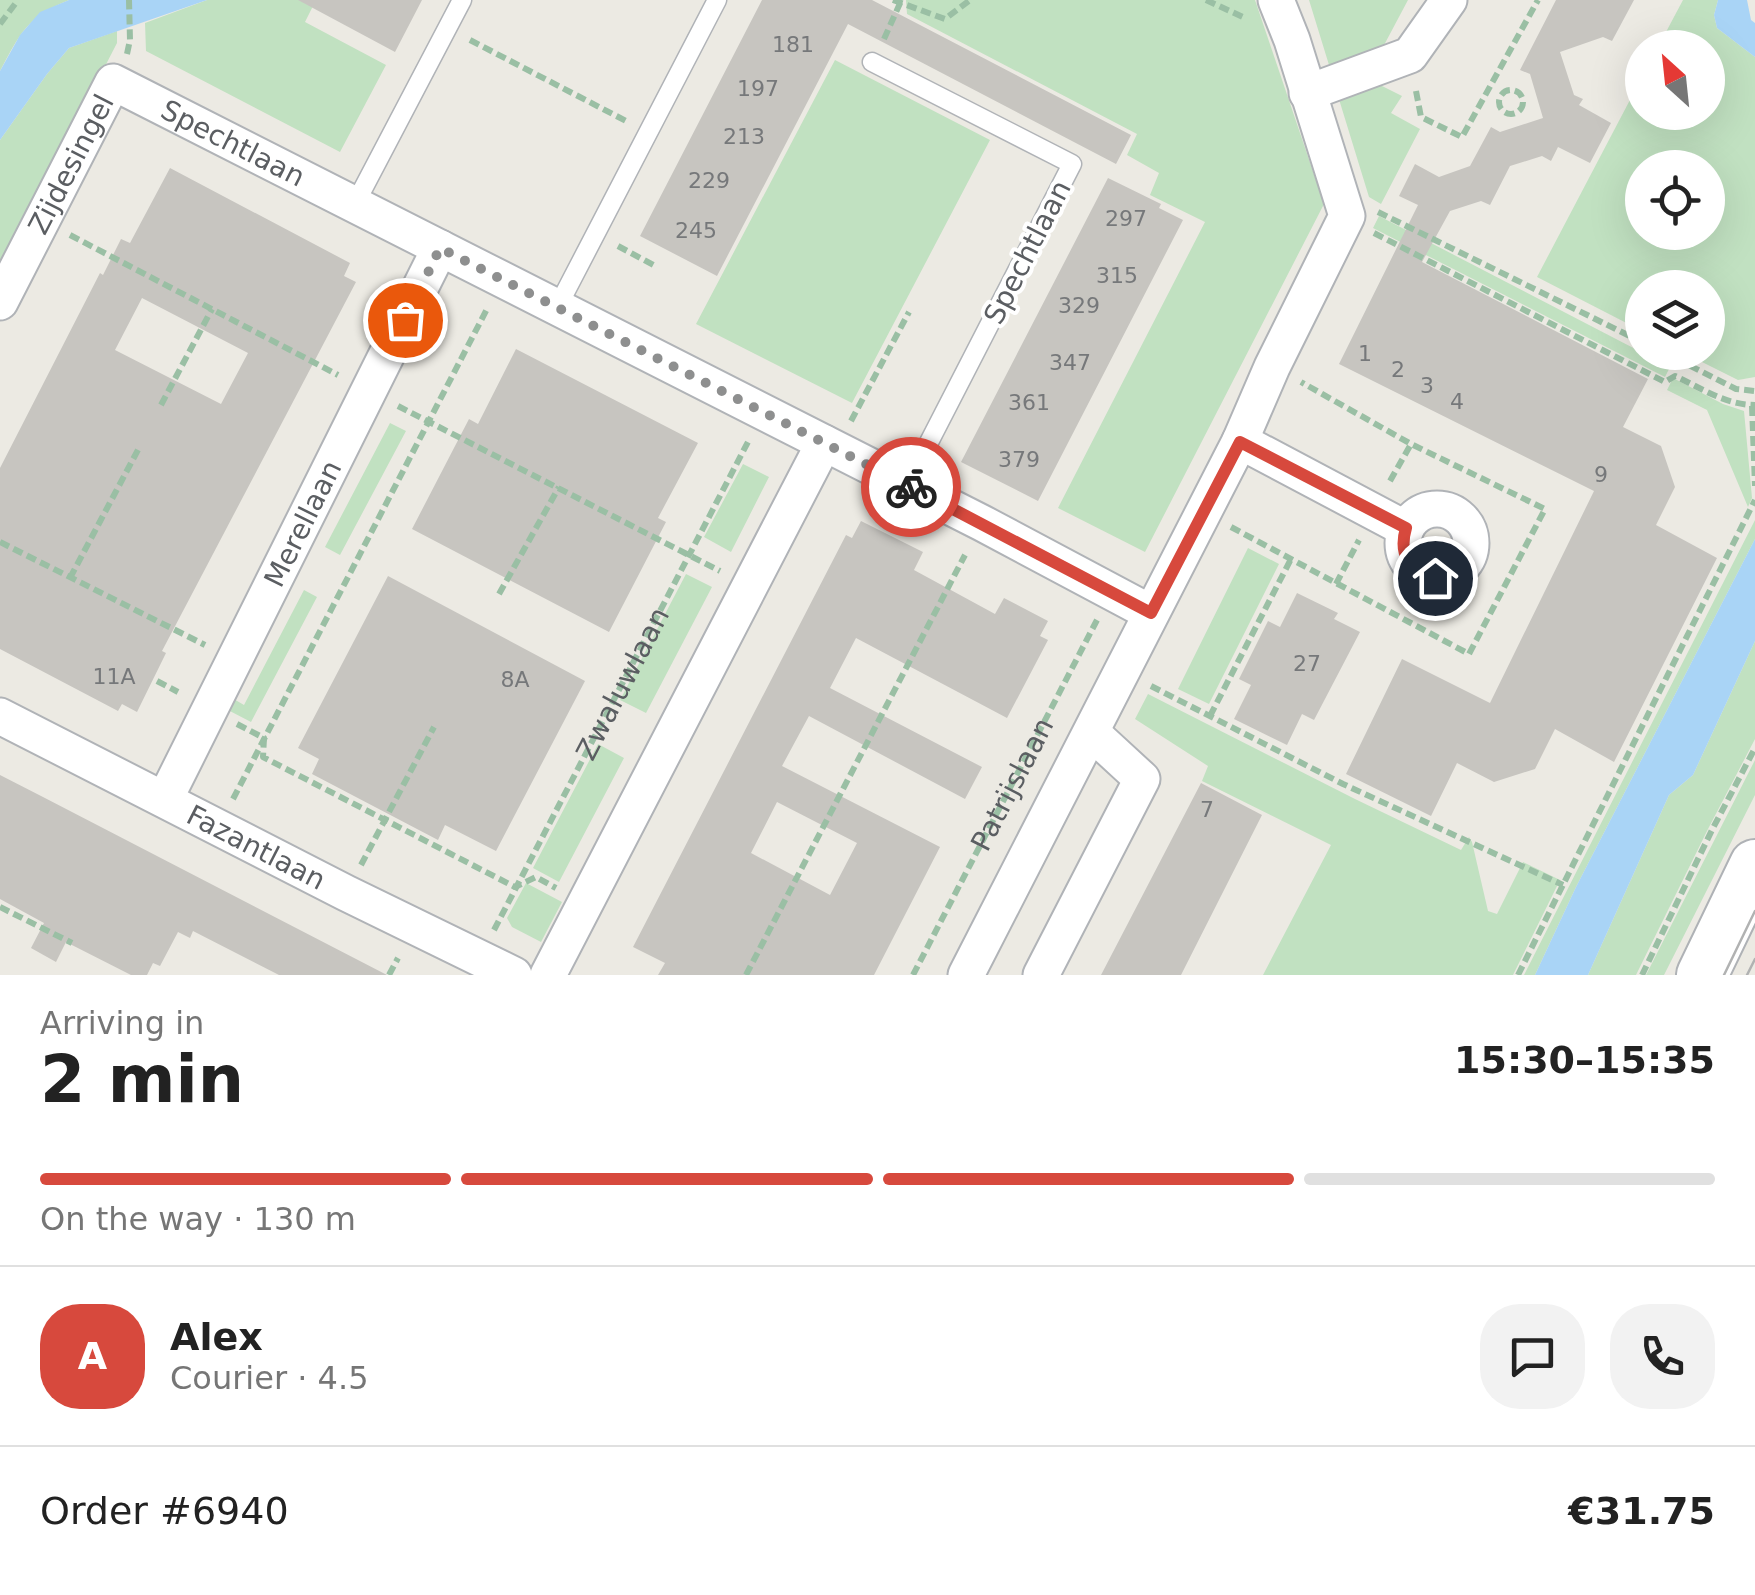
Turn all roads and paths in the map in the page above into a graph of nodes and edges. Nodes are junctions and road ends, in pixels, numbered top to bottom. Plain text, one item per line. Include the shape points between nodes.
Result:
1 (18, 0) edge
2 (130, 0) edge
3 (462, 0) edge
4 (717, 0) edge
5 (893, 0) edge
6 (970, 0) edge
7 (1276, 0) edge
8 (1449, 0) edge
9 (1538, 0) edge
10 (902, 2) edge
11 (0, 24) edge
12 (447, 28) junction
13 (130, 40) dead end
14 (1410, 55) junction
15 (872, 62) joint
16 (114, 82) joint
17 (1490, 88) junction
18 (1307, 93) junction
19 (1501, 94) dead end
20 (648, 132) junction
21 (354, 204) junction
22 (1348, 216) junction
23 (595, 234) junction
24 (440, 248) junction
25 (657, 267) dead end
26 (503, 278) junction
27 (0, 302) edge
28 (558, 306) junction
29 (212, 308) dead end
30 (909, 312) dead end
31 (1625, 334) edge
32 (1699, 370) edge
33 (1755, 392) edge
34 (161, 405) dead end
35 (1754, 406) edge
36 (764, 412) junction
37 (1240, 442) junction
38 (831, 446) junction
39 (138, 448) dead end
40 (907, 485) junction
41 (1755, 486) edge
42 (559, 488) dead end
43 (1755, 500) edge
44 (982, 523) junction
45 (1406, 528) dead end
46 (0, 542) edge
47 (1291, 559) dead end
48 (70, 578) junction
49 (1111, 592) junction
50 (499, 594) dead end
51 (1151, 613) junction
52 (236, 660) junction
53 (1123, 672) junction
54 (210, 710) junction
55 (0, 716) edge
56 (1210, 716) junction
57 (434, 727) dead end
58 (1092, 733) junction
59 (264, 738) junction
60 (1755, 748) edge
61 (165, 799) junction
62 (385, 819) junction
63 (218, 827) junction
64 (1755, 865) edge
65 (1563, 885) junction
66 (515, 886) junction
67 (346, 893) junction
68 (585, 903) junction
69 (0, 907) edge
70 (72, 943) dead end
71 (480, 958) junction
72 (514, 975) edge
73 (548, 975) edge
74 (746, 975) edge
75 (913, 975) edge
76 (966, 975) edge
77 (1041, 975) edge
78 (1518, 975) edge
79 (1642, 975) edge
80 (1702, 975) edge

1 - 11 path
2 - 13 path
3 - 12 lane
4 - 20 lane
5 - 10 path
6 - 10 path via 945,20
7 - 18 street
8 - 14 street
9 - 17 path
10 - 15 path
12 - 20 path
12 - 21 lane
14 - 17 path via 1421,117 1462,138
14 - 18 street
15 - 40 lane, Spechtlaan via 1072,164
16 - 21 street, Spechtlaan
16 - 27 street, Zijdesingel
17 - 19 path
18 - 22 street
20 - 23 lane
21 - 24 street, Spechtlaan
22 - 31 path via 1380,212
22 - 35 path via 1665,382 1675,376 1724,400
22 - 37 street, Patrijslaan
23 - 25 path
23 - 28 lane
24 - 26 street, Spechtlaan
24 - 52 street, Merellaan
26 - 28 street, Spechtlaan
26 - 59 path
28 - 36 street, Spechtlaan
29 - 34 path
30 - 38 path
32 - 33 path
35 - 41 path
36 - 38 street, Spechtlaan
36 - 66 path, Zwaluwlaan
37 - 45 street
37 - 51 street, Patrijslaan
38 - 40 street, Spechtlaan
38 - 68 street
39 - 48 path
40 - 44 street, Spechtlaan
42 - 50 path
43 - 65 path
44 - 49 street, Spechtlaan
44 - 74 path
46 - 48 path
47 - 56 path
48 - 52 path
49 - 51 street, Spechtlaan
49 - 75 path, Patrijslaan
51 - 53 street, Patrijslaan
52 - 54 street, Merellaan
53 - 56 path
53 - 58 street, Patrijslaan
54 - 59 path
54 - 61 street, Merellaan
55 - 61 street, Fazantlaan
56 - 65 path
57 - 62 path
58 - 76 street, Patrijslaan
58 - 77 street, Patrijslaan via 1142,779
59 - 62 path via 263,757
59 - 63 path
60 - 79 path
61 - 63 street, Fazantlaan
62 - 66 path
62 - 67 path
63 - 67 street, Fazantlaan
64 - 80 main road
65 - 78 path
66 - 68 path via 536,878
66 - 71 path, Zwaluwlaan
67 - 71 street, Fazantlaan
68 - 73 street
69 - 70 path
71 - 72 street, Fazantlaan

